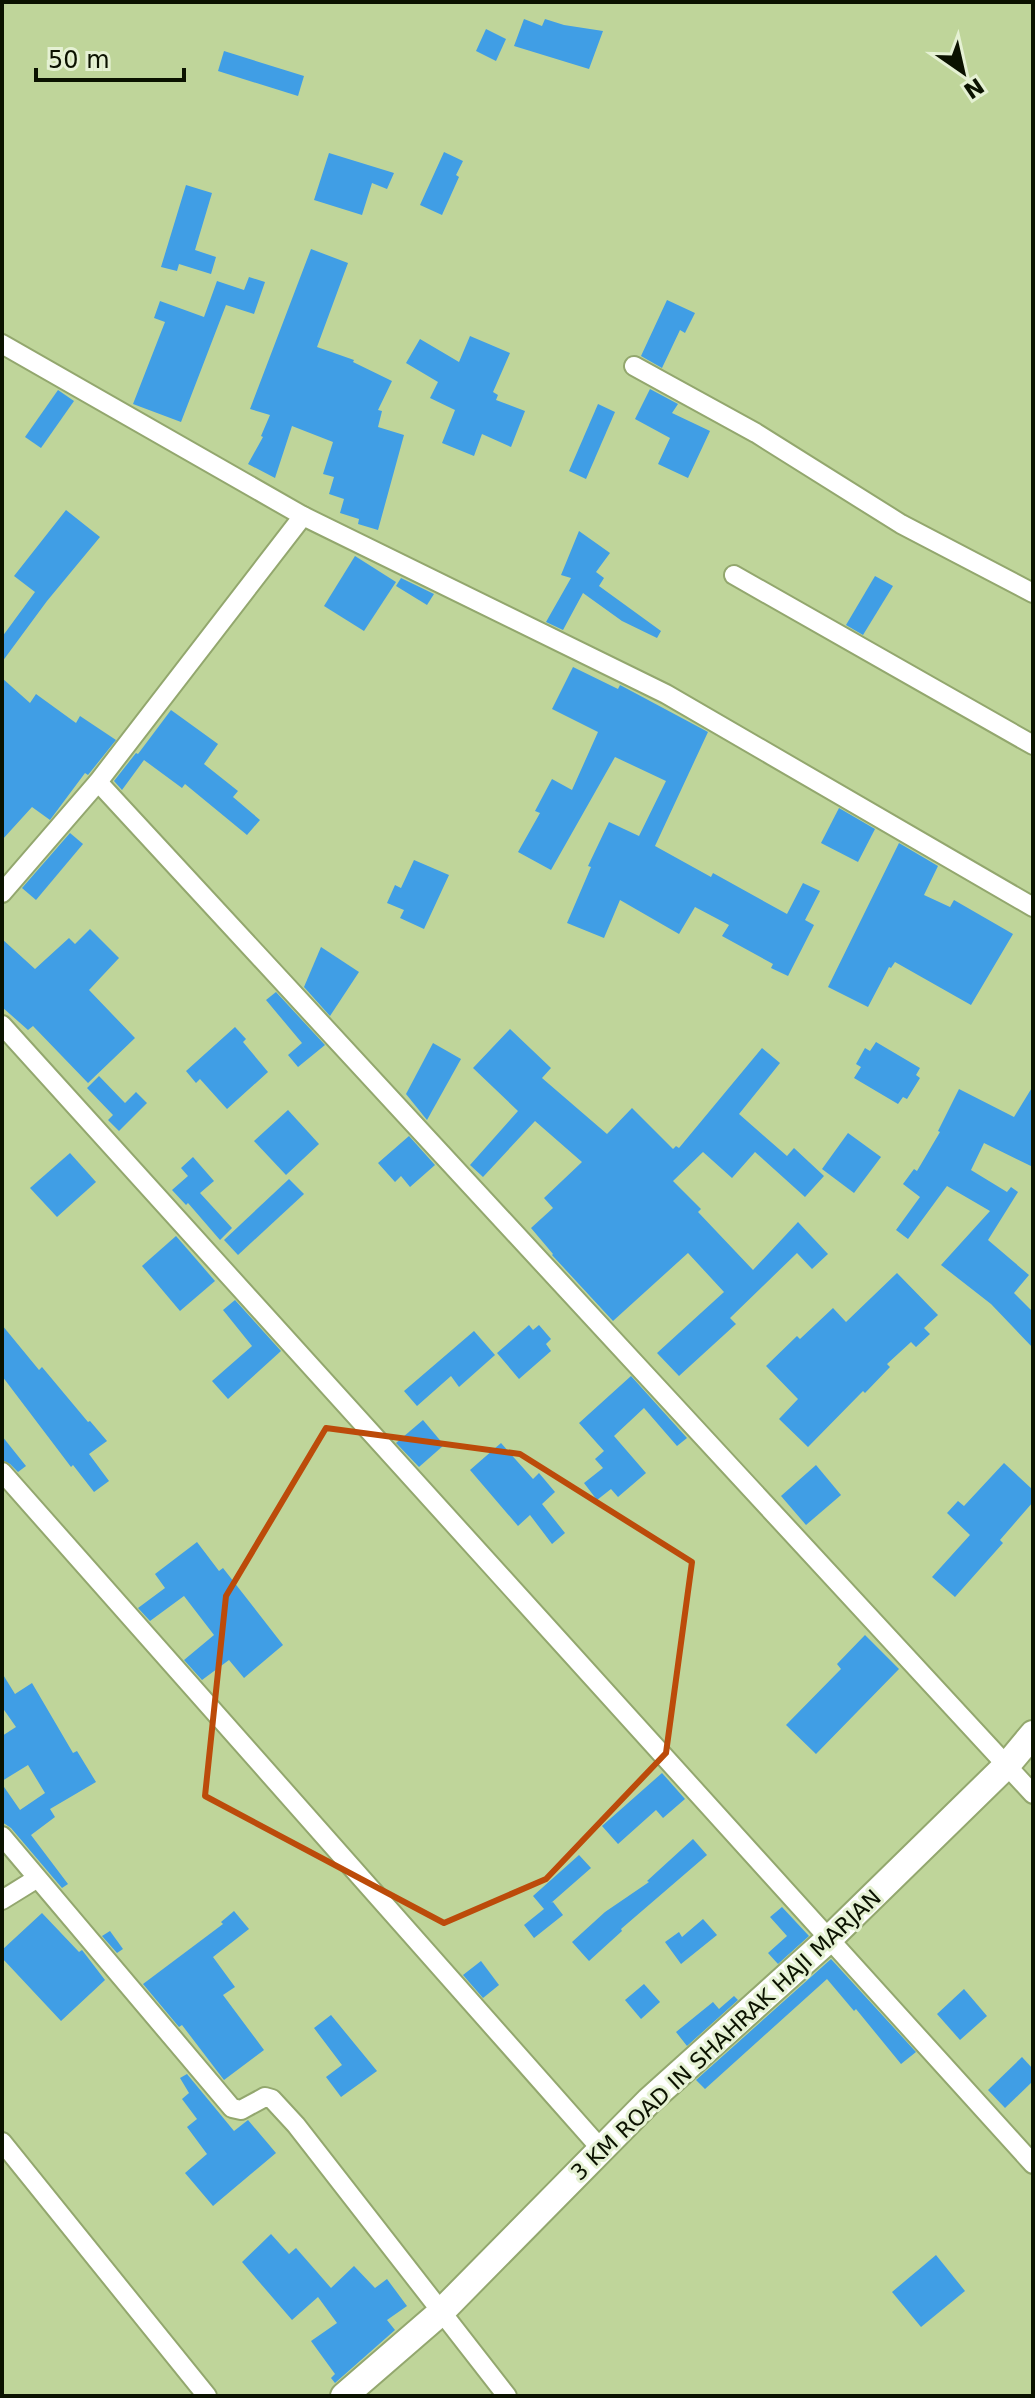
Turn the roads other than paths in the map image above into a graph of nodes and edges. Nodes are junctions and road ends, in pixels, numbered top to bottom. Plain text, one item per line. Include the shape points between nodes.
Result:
1 (2, 344) edge
2 (634, 366) dead end
3 (303, 516) junction
4 (734, 575) dead end
5 (1033, 593) edge
6 (1033, 745) edge
7 (98, 782) junction
8 (2, 893) edge
9 (1033, 907) edge
10 (2, 1025) edge
11 (2, 1472) edge
12 (1033, 1734) edge
13 (1008, 1764) junction
14 (1033, 1794) edge
15 (2, 1836) edge
16 (36, 1879) junction
17 (2, 1900) edge
18 (829, 1939) junction
19 (2, 2142) edge
20 (602, 2150) junction
21 (1033, 2164) edge
22 (440, 2313) junction
23 (207, 2396) edge
24 (344, 2396) edge
25 (507, 2396) edge

1 - 3 street
2 - 5 street via 756,433 901,524
3 - 7 street
3 - 9 street via 666,694
4 - 6 street
7 - 8 street
7 - 13 street
10 - 18 street
11 - 20 street
12 - 13 street, 3 KM ROAD IN SHAHRAK HAJI MARJAN
13 - 14 street
13 - 18 street, 3 KM ROAD IN SHAHRAK HAJI MARJAN
15 - 16 street
16 - 17 street
16 - 22 street via 232,2108 241,2110 265,2097 296,2125
18 - 20 street, 3 KM ROAD IN SHAHRAK HAJI MARJAN
18 - 21 street
19 - 23 street
20 - 22 street, 3 KM ROAD IN SHAHRAK HAJI MARJAN
22 - 24 street, 3 KM ROAD IN SHAHRAK HAJI MARJAN
22 - 25 street

